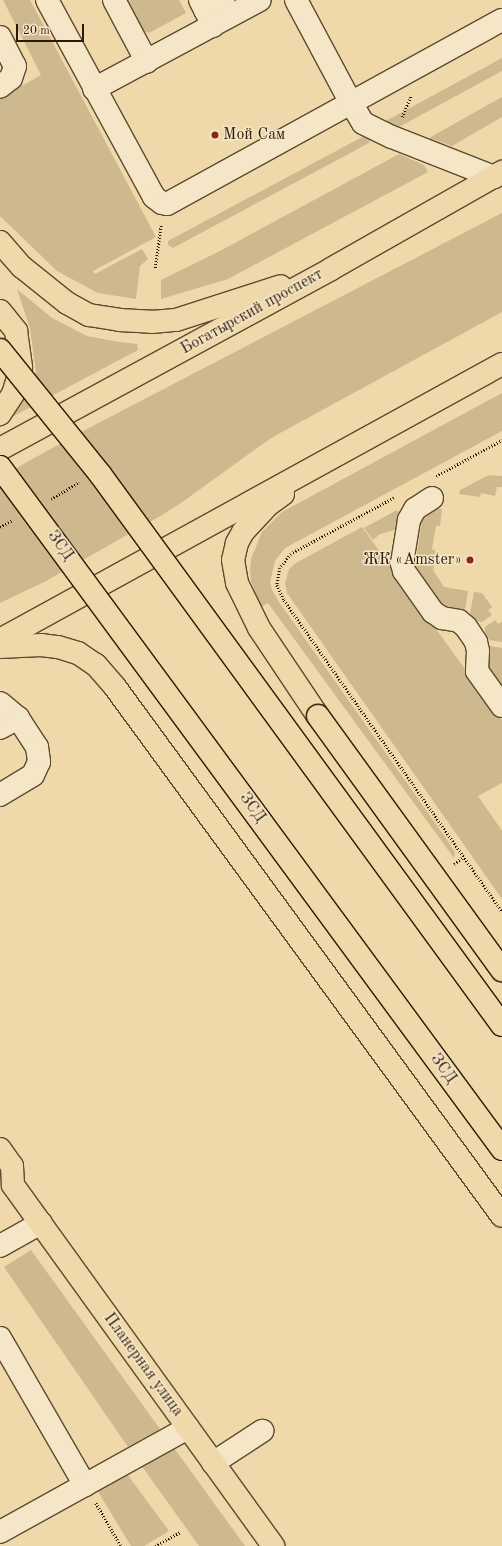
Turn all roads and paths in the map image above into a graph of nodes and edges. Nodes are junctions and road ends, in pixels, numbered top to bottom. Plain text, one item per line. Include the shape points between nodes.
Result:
1 (47, 0) edge
2 (114, 0) edge
3 (260, 0) edge
4 (296, 0) edge
5 (210, 9) edge
6 (502, 20) edge
7 (0, 37) edge
8 (147, 62) junction
9 (423, 64) junction
10 (0, 87) edge
11 (94, 89) junction
12 (351, 103) junction
13 (392, 137) junction
14 (498, 174) edge
15 (162, 203) junction
16 (0, 242) edge
17 (155, 268) dead end
18 (331, 269) junction
19 (0, 311) edge
20 (0, 350) edge
21 (502, 364) edge
22 (0, 414) edge
23 (502, 440) edge
24 (0, 449) edge
25 (331, 457) junction
26 (0, 467) edge
27 (86, 479) dead end
28 (433, 487) joint
29 (400, 495) dead end
30 (46, 501) dead end
31 (13, 520) dead end
32 (0, 527) edge
33 (0, 640) edge
34 (0, 647) edge
35 (0, 703) edge
36 (502, 706) edge
37 (9, 723) edge
38 (0, 795) edge
39 (502, 911) edge
40 (502, 970) edge
41 (502, 1025) edge
42 (0, 1149) edge
43 (502, 1149) edge
44 (7, 1182) edge
45 (502, 1216) edge
46 (41, 1223) junction
47 (0, 1246) edge
48 (0, 1338) edge
49 (188, 1428) junction
50 (262, 1431) dead end
51 (213, 1463) junction
52 (85, 1485) junction
53 (0, 1532) edge
54 (180, 1532) dead end
55 (121, 1546) edge
56 (155, 1546) edge
57 (273, 1546) edge

1 - 11 lane
2 - 8 lane
3 - 5 lane
4 - 12 lane
5 - 8 lane
6 - 9 lane
7 - 10 lane via 15,66 11,78
8 - 11 lane
9 - 12 lane
9 - 13 path
11 - 15 lane via 154,197
12 - 13 lane via 367,126
12 - 15 lane via 167,204
13 - 14 lane
14 - 18 main road, Богатырский проспект
15 - 17 path via 161,236
16 - 18 main road via 22,266 67,303 89,315 139,321 176,320
18 - 24 main road, Богатырский проспект
19 - 22 main road via 16,331 22,368 13,394
20 - 41 main road, bridge via 100,474
21 - 25 main road
23 - 28 path
25 - 33 main road
25 - 40 main road, bridge via 270,504 243,532 233,560 237,583 259,628 318,716
26 - 43 main road, ЗСД, bridge
27 - 30 path
28 - 36 lane via 409,520 402,563 404,571 433,612 442,618 459,621 466,627 476,642 477,671
29 - 39 path via 290,554 280,568 277,585 284,600
31 - 32 path
34 - 45 main road via 58,647 78,653 96,665 115,687
35 - 37 lane
37 - 38 lane via 37,747 39,762 33,775
42 - 44 main road, Планерная улица via 12,1166
44 - 46 main road, Планерная улица
46 - 47 lane
46 - 49 main road, Планерная улица
48 - 52 lane
49 - 51 main road, Планерная улица
49 - 52 lane
50 - 51 lane
51 - 57 main road, Планерная улица
52 - 53 lane
52 - 55 path
54 - 56 path

